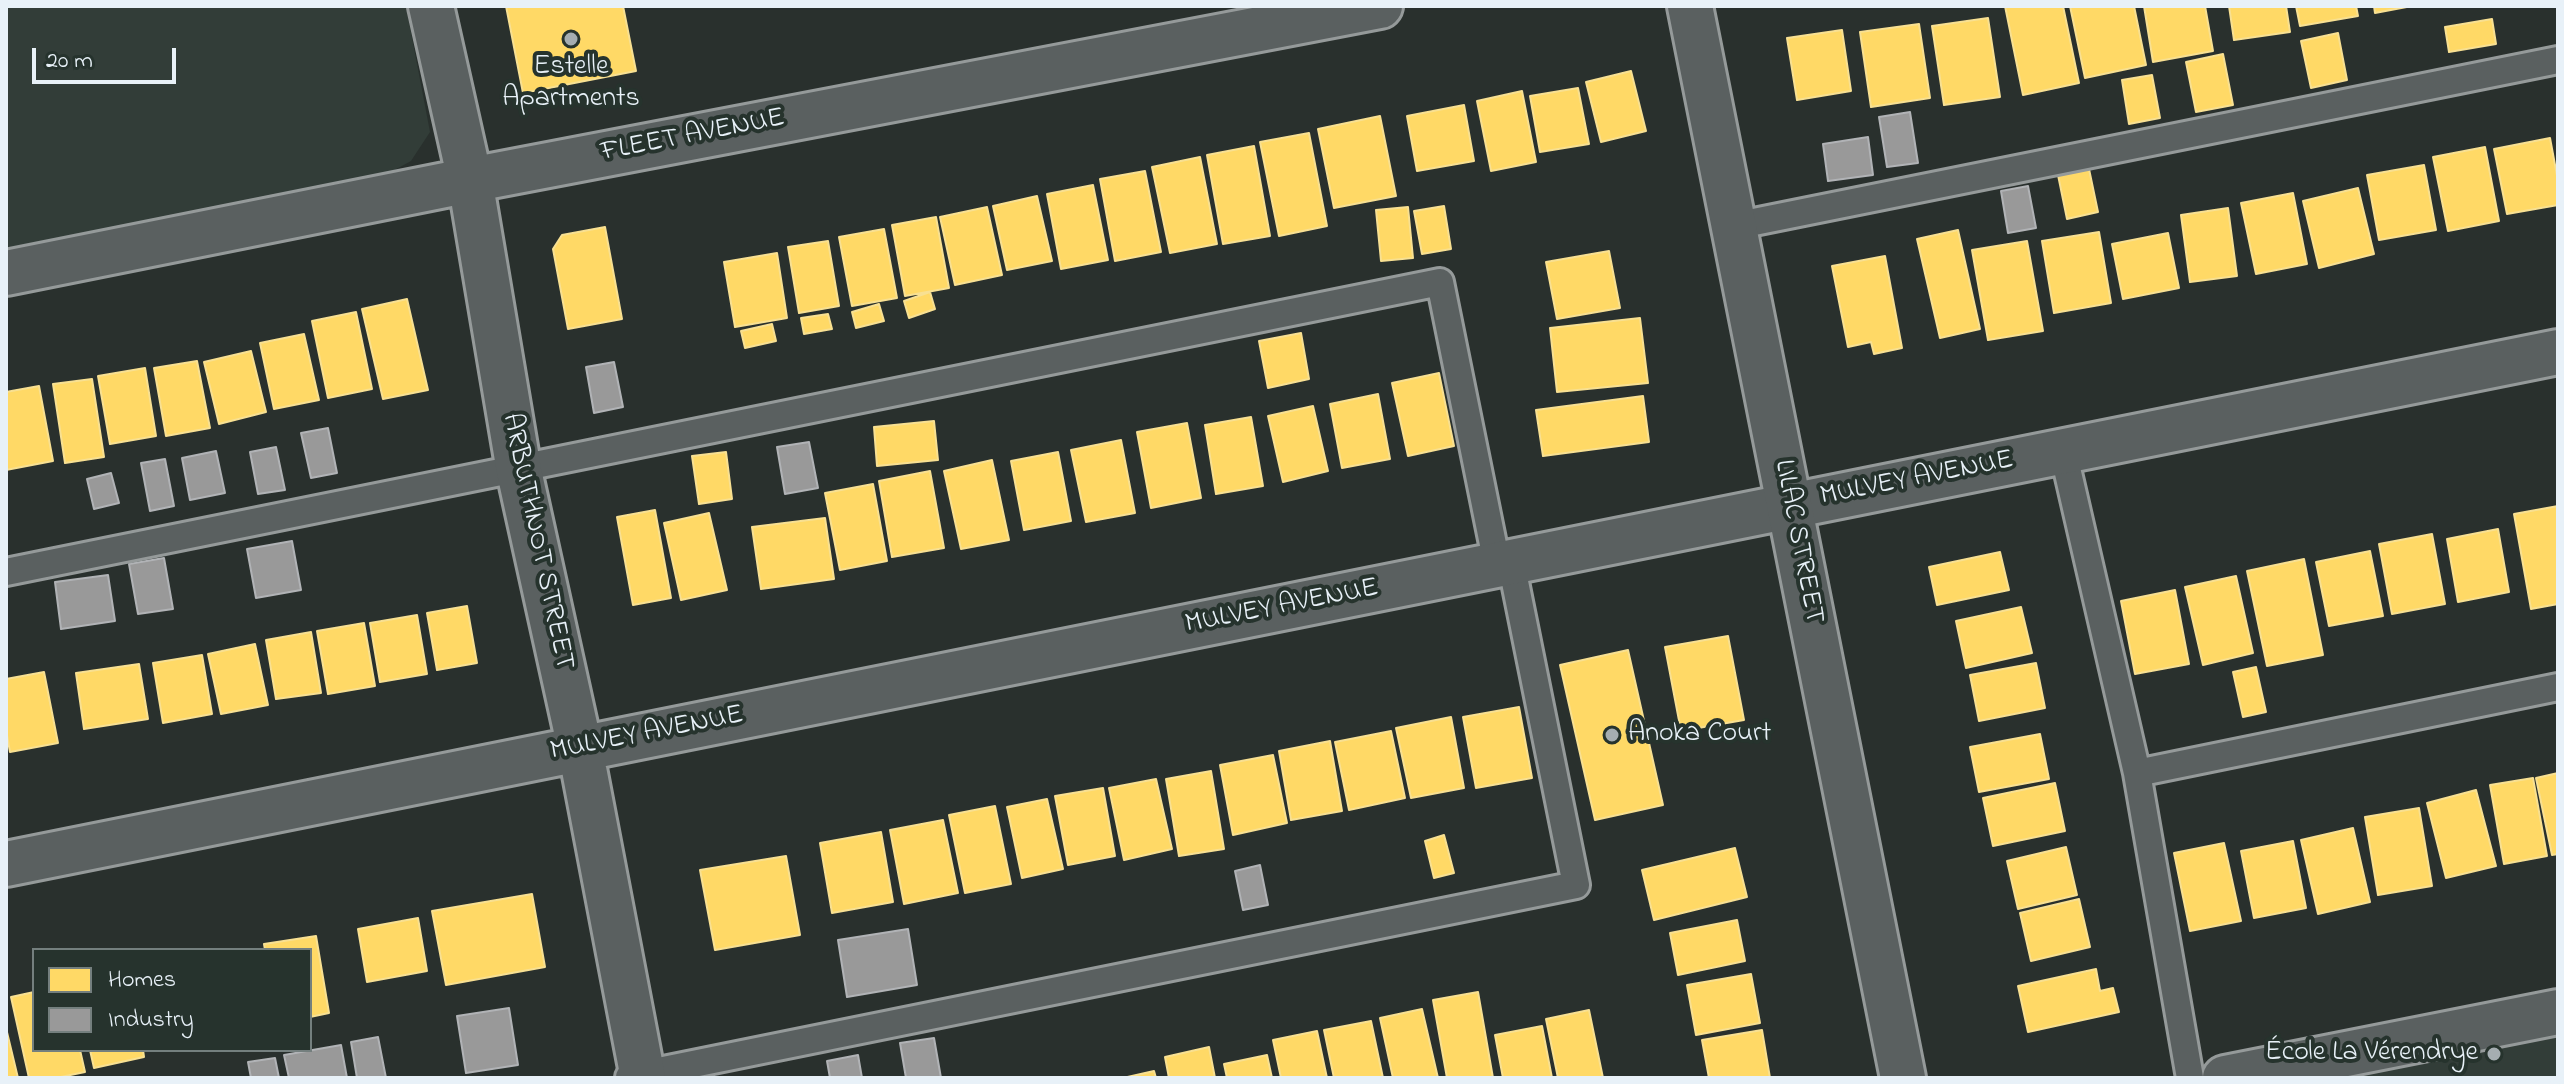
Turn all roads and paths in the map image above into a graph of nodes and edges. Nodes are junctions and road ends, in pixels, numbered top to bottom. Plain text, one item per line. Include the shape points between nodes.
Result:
1 (431, 6) edge
2 (1380, 6) edge
3 (1690, 6) edge
4 (2558, 60) edge
5 (470, 180) junction
6 (1734, 226) junction
7 (6, 273) edge
8 (2558, 352) edge
9 (2063, 451) junction
10 (519, 471) junction
11 (1791, 506) junction
12 (1504, 563) junction
13 (6, 572) edge
14 (2558, 687) edge
15 (580, 748) junction
16 (2137, 773) junction
17 (6, 864) edge
18 (2558, 1012) edge
19 (637, 1077) edge
20 (1903, 1078) edge
21 (2190, 1078) edge
22 (2225, 1078) edge

1 - 5 street, ARBUTHNOT STREET
2 - 5 street, FLEET AVENUE
3 - 6 street, LILAC STREET
4 - 6 lane
5 - 7 street, FLEET AVENUE
5 - 10 street, ARBUTHNOT STREET
6 - 11 street, LILAC STREET
8 - 9 street, MULVEY AVENUE
9 - 11 street, MULVEY AVENUE
9 - 16 lane
10 - 12 lane via 1440,282
10 - 13 lane
10 - 15 street, ARBUTHNOT STREET
11 - 12 street, MULVEY AVENUE
11 - 20 street, LILAC STREET
12 - 15 street, MULVEY AVENUE
12 - 19 lane via 1576,885
14 - 16 lane
15 - 17 street, MULVEY AVENUE
15 - 19 street, ARBUTHNOT STREET
16 - 21 lane
18 - 22 street

